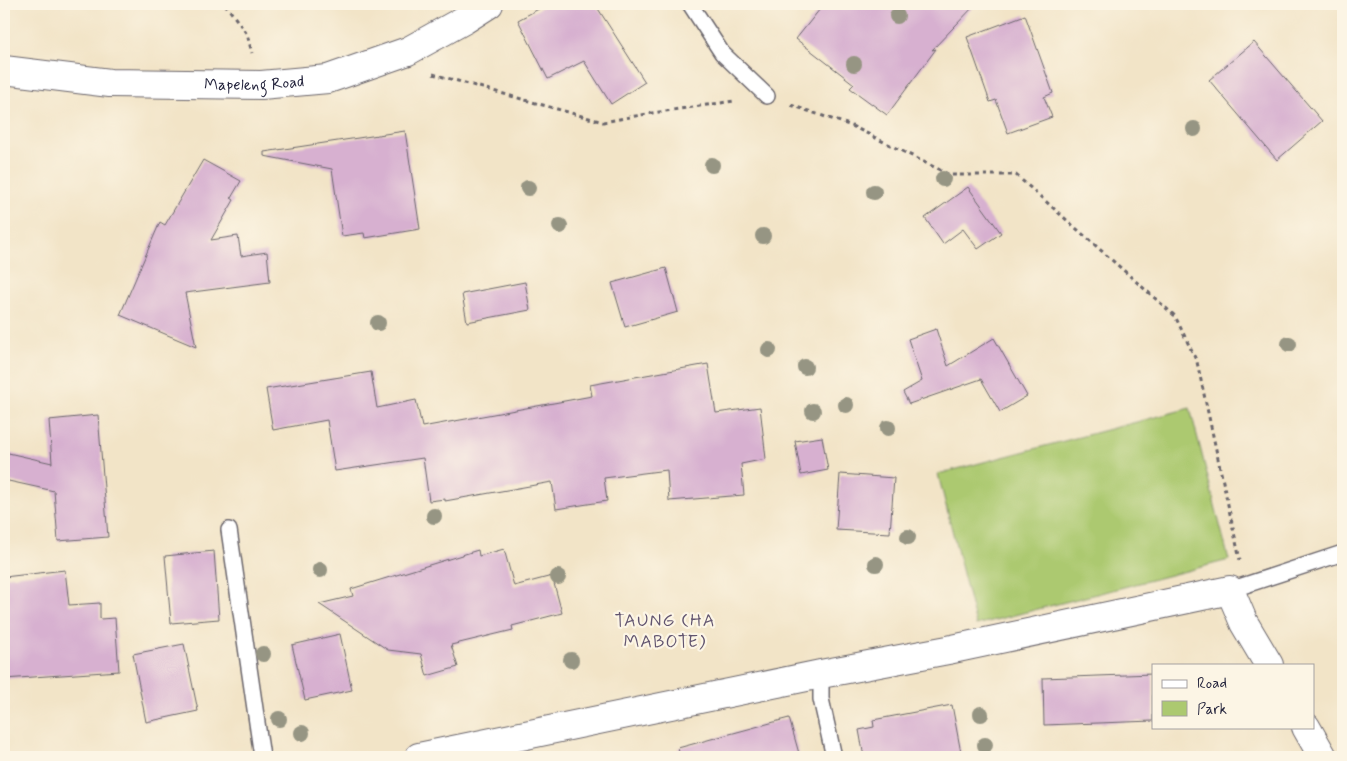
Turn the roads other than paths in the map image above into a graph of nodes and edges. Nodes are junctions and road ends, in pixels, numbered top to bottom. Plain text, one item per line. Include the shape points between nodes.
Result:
1 (489, 4) edge
2 (690, 4) edge
3 (4, 70) edge
4 (766, 96) road end
5 (229, 530) dead end
6 (1343, 553) edge
7 (1237, 587) junction
8 (1268, 664) edge
9 (821, 674) junction
10 (1307, 728) edge
11 (262, 757) edge
12 (418, 757) edge
13 (834, 757) edge
14 (1323, 757) edge

1 - 3 street, Mapeleng Road via 408,51 328,79 261,85 110,83
2 - 4 lane via 722,53
5 - 11 lane
6 - 7 lane
7 - 8 street via 1244,623
7 - 9 street via 948,650
9 - 12 street
9 - 13 lane via 821,699
10 - 14 street

